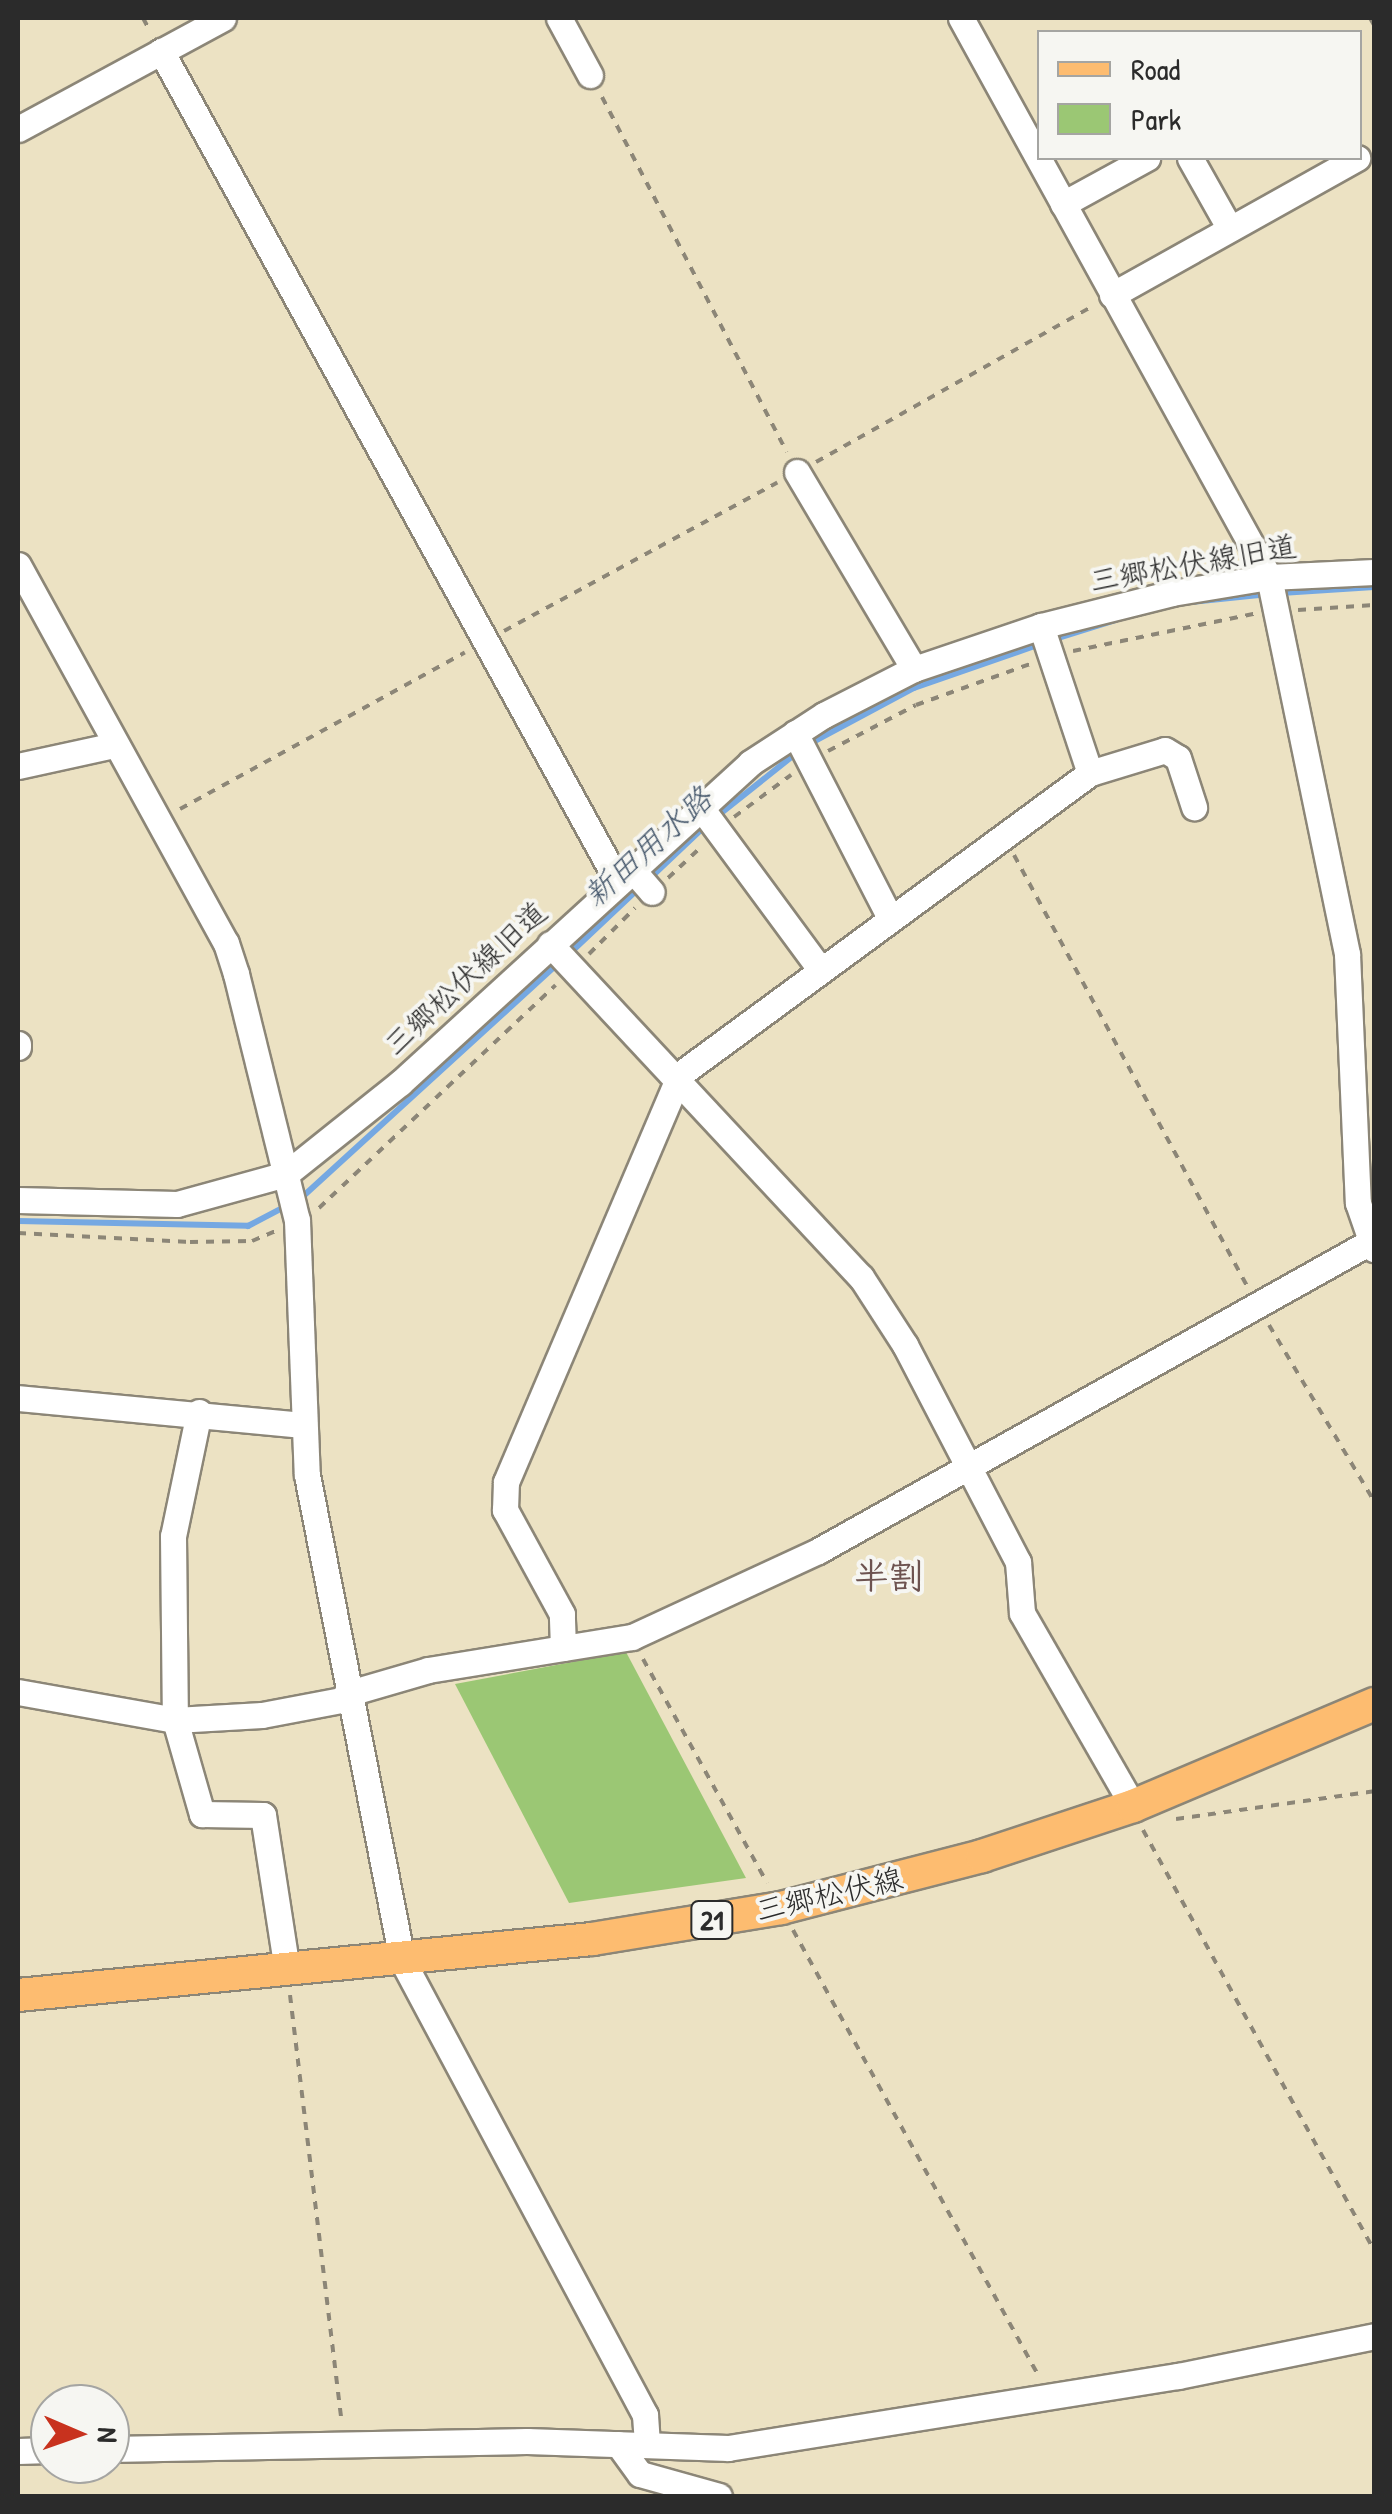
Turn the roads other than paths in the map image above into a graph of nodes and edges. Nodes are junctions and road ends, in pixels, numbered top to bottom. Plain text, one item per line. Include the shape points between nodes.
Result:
1 (222, 18) edge
2 (559, 18) edge
3 (961, 18) edge
4 (161, 51) junction
5 (590, 75) road end
6 (18, 129) edge
7 (1037, 157) edge
8 (1039, 160) edge
9 (1143, 160) edge
10 (1191, 160) edge
11 (1353, 160) edge
12 (1063, 204) junction
13 (1230, 229) junction
14 (1112, 295) junction
15 (798, 472) road end
16 (18, 565) edge
17 (1374, 572) edge
18 (1270, 593) junction
19 (1044, 640) junction
20 (914, 669) junction
21 (114, 745) junction
22 (803, 745) junction
23 (18, 766) edge
24 (1090, 774) junction
25 (1194, 807) dead end
26 (708, 817) junction
27 (634, 879) junction
28 (888, 916) junction
29 (560, 956) junction
30 (820, 970) junction
31 (676, 1079) junction
32 (288, 1181) junction
33 (18, 1200) edge
34 (1372, 1245) edge
35 (18, 1398) edge
36 (200, 1412) junction
37 (304, 1424) junction
38 (968, 1465) junction
39 (563, 1648) junction
40 (18, 1692) edge
41 (347, 1696) junction
42 (1374, 1704) edge
43 (175, 1720) junction
44 (1136, 1816) junction
45 (402, 1960) junction
46 (287, 1970) junction
47 (18, 1996) edge
48 (1374, 2336) edge
49 (618, 2444) junction
50 (646, 2444) junction
51 (130, 2449) edge
52 (718, 2496) edge

1 - 4 street
2 - 5 street
3 - 7 street
4 - 6 street
4 - 27 street via 484,642
8 - 12 street
9 - 12 street
10 - 13 street
11 - 13 street
12 - 14 street
13 - 14 street
14 - 18 street
15 - 20 street
16 - 21 street
17 - 18 street, 三郷松伏線旧道
18 - 19 street, 三郷松伏線旧道
18 - 34 street via 1346,954 1358,1202
19 - 20 street, 三郷松伏線旧道
19 - 24 street
20 - 22 street, 三郷松伏線旧道
21 - 23 street
21 - 32 street via 226,943
22 - 26 street, 三郷松伏線旧道
22 - 28 street
24 - 25 street via 1166,750 1178,758
24 - 28 street
26 - 27 street, 三郷松伏線旧道
26 - 30 street
27 - 29 street, 三郷松伏線旧道
28 - 30 street
29 - 31 street
29 - 32 street, 三郷松伏線旧道
30 - 31 street
31 - 38 street via 861,1277
31 - 39 street via 506,1482 505,1510 562,1614
32 - 33 street, 三郷松伏線旧道 via 177,1204
32 - 37 street via 297,1220
34 - 38 street via 1256,1302 1159,1364
35 - 36 street
36 - 37 street
36 - 43 street via 173,1536
37 - 41 street
38 - 39 street via 818,1551 632,1638
38 - 44 street via 1018,1562 1022,1613
39 - 41 street via 428,1670
40 - 43 street
41 - 43 street via 262,1714
41 - 45 street
42 - 44 main road, 三郷松伏線 / 21
43 - 46 street via 202,1814 264,1814
44 - 45 main road, 三郷松伏線 / 21 via 781,1908 592,1939
45 - 46 main road, 三郷松伏線 / 21
45 - 50 street via 646,2414
46 - 47 main road, 三郷松伏線 / 21
48 - 50 street via 728,2448
49 - 50 street
49 - 51 street
49 - 52 street via 640,2474

